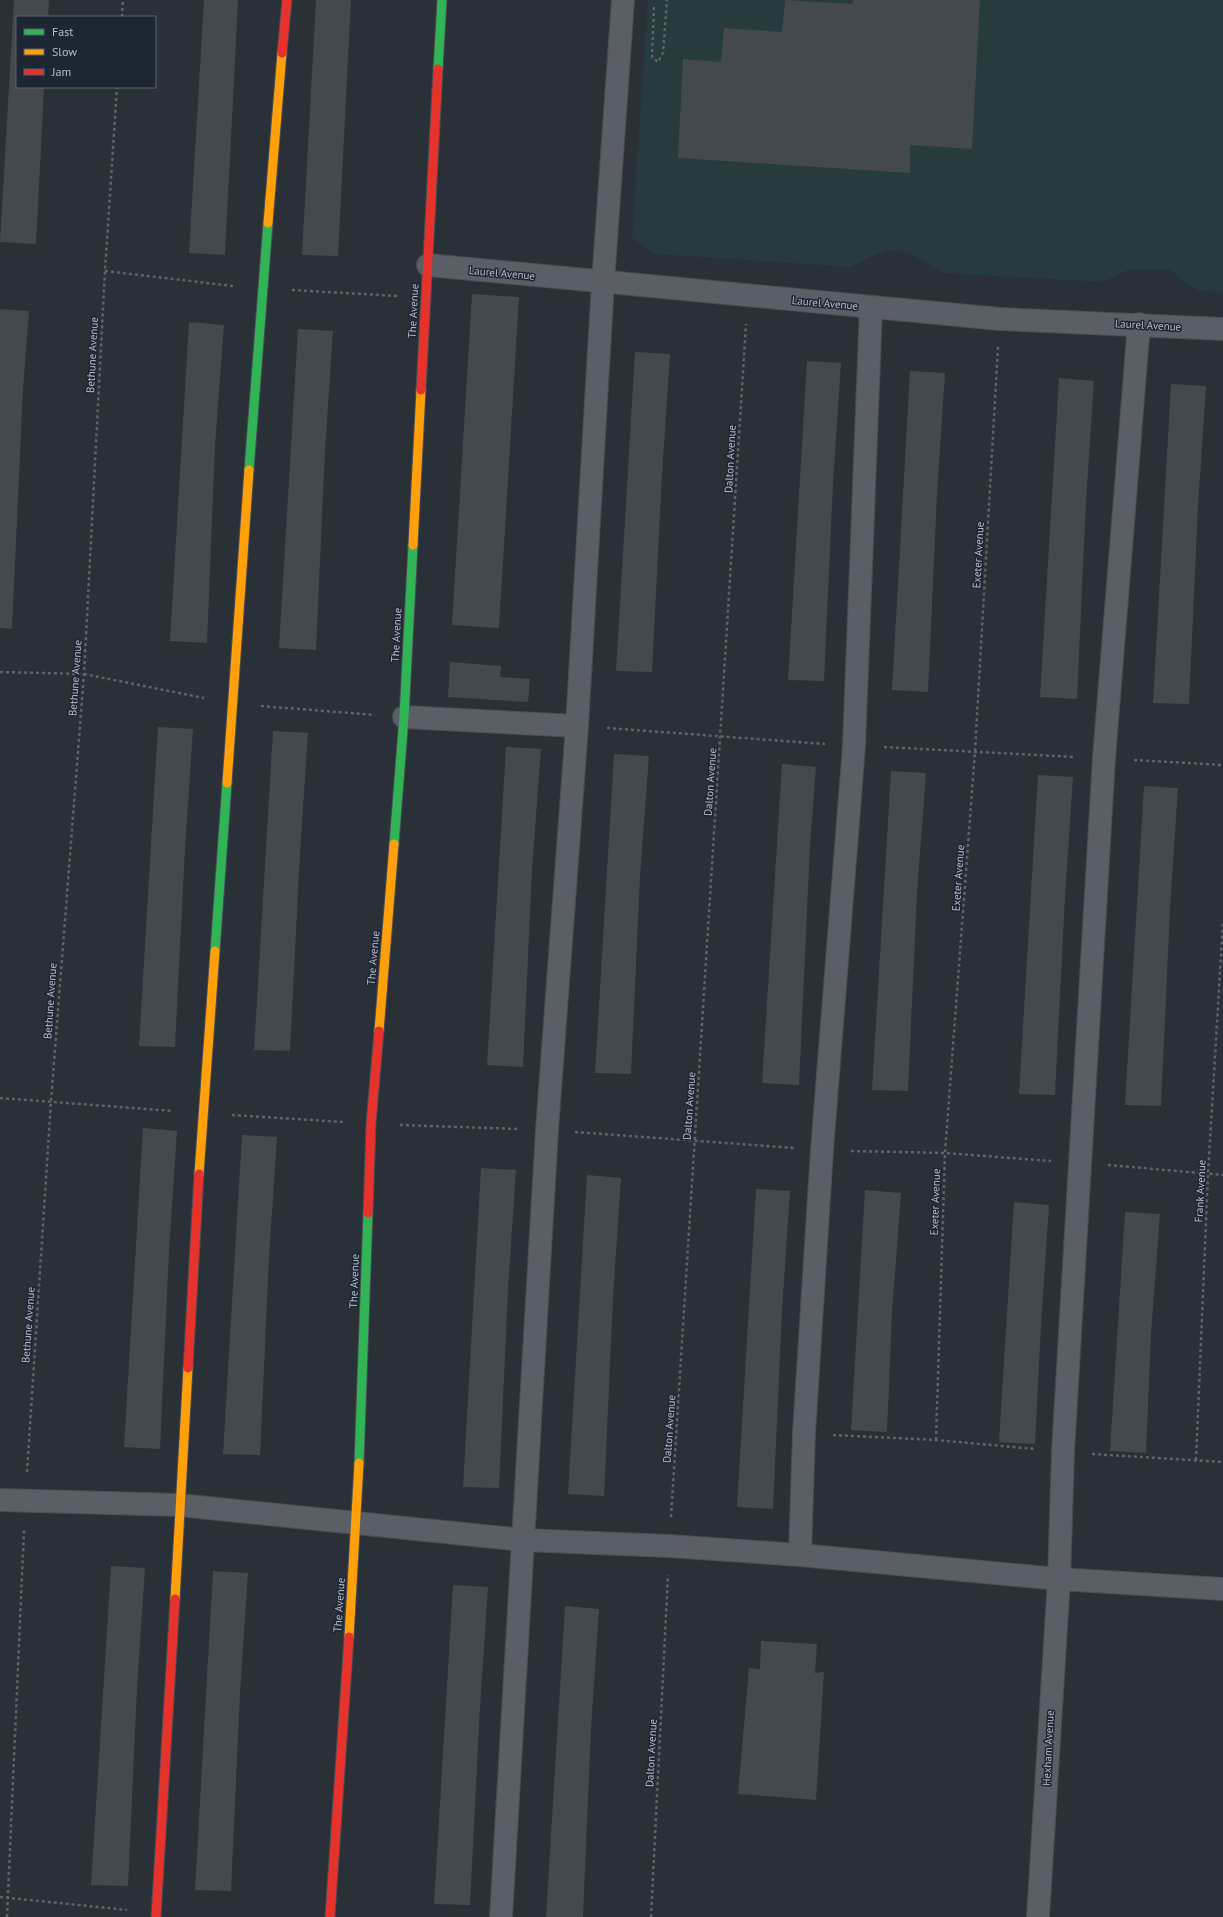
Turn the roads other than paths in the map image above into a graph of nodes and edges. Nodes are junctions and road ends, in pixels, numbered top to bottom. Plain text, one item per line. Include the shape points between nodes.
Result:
1 (287, 0) edge
2 (442, 0) edge
3 (623, 0) edge
4 (428, 266) junction
5 (603, 282) junction
6 (871, 307) junction
7 (1139, 324) junction
8 (1223, 329) edge
9 (404, 717) junction
10 (577, 726) junction
11 (0, 1500) edge
12 (179, 1505) junction
13 (357, 1522) junction
14 (523, 1540) junction
15 (800, 1554) junction
16 (1059, 1579) junction
17 (1223, 1589) edge
18 (156, 1915) edge
19 (330, 1917) edge
20 (501, 1917) edge
21 (1038, 1917) edge

1 - 12 street via 262,289 203,1113
2 - 4 street, The Avenue
3 - 5 street
4 - 5 street, Laurel Avenue
4 - 9 street, The Avenue
5 - 6 street, Laurel Avenue
5 - 10 street
6 - 7 street, Laurel Avenue via 1000,319
6 - 15 street via 854,746 822,1150 804,1434
7 - 8 street, Laurel Avenue
7 - 16 street, Hexham Avenue via 1104,758 1062,1452
9 - 10 street
9 - 13 street, The Avenue via 371,1124
10 - 14 street via 547,1130
11 - 12 street
12 - 13 street
12 - 18 street
13 - 14 street
13 - 19 street, The Avenue
14 - 15 street
14 - 20 street
15 - 16 street
16 - 17 street
16 - 21 street, Hexham Avenue

